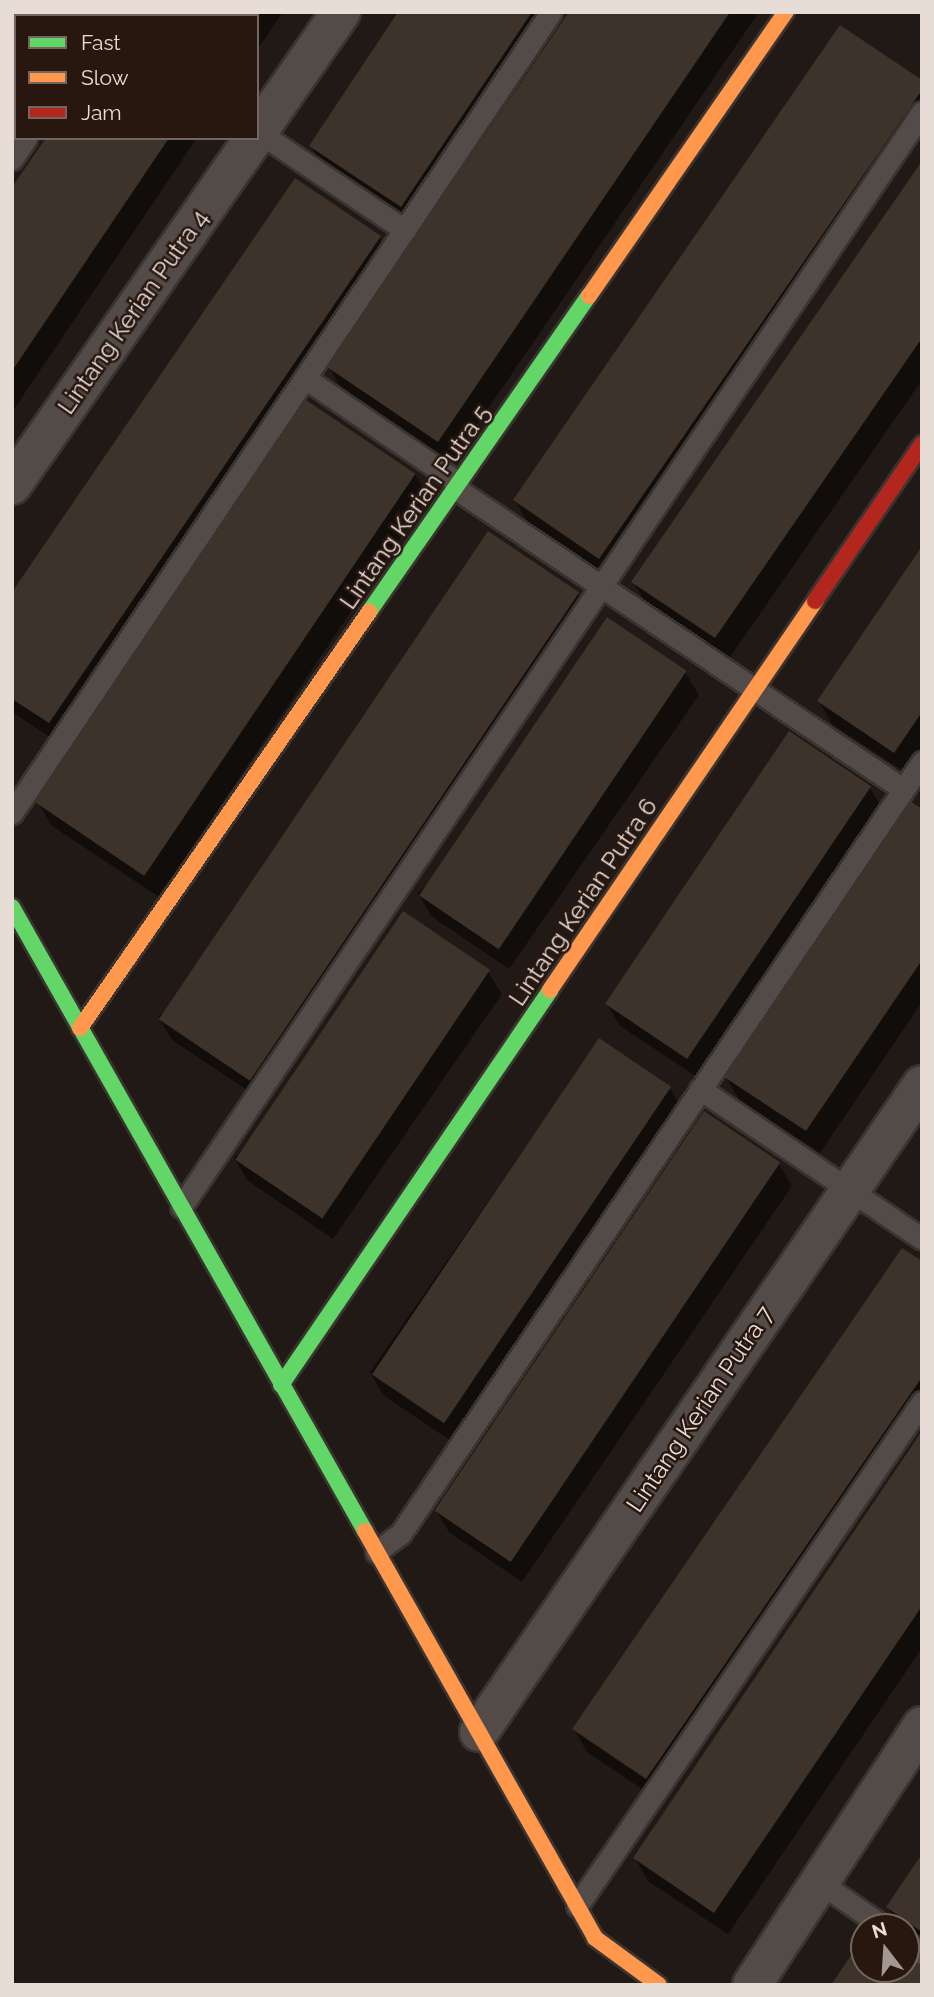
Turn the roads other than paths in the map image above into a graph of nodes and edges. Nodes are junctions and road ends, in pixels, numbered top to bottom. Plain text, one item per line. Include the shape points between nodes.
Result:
1 (341, 12) edge
2 (551, 12) edge
3 (786, 12) edge
4 (922, 112) edge
5 (259, 131) edge
6 (259, 133) edge
7 (25, 140) edge
8 (253, 140) edge
9 (12, 159) edge
10 (405, 230) junction
11 (305, 378) junction
12 (922, 444) edge
13 (12, 485) edge
14 (457, 486) junction
15 (601, 585) junction
16 (757, 688) junction
17 (922, 762) edge
18 (903, 789) junction
19 (12, 813) edge
20 (12, 907) edge
21 (80, 1027) junction
22 (922, 1085) edge
23 (700, 1089) junction
24 (850, 1190) junction
25 (181, 1207) junction
26 (922, 1239) edge
27 (281, 1385) junction
28 (922, 1402) edge
29 (376, 1552) junction
30 (479, 1732) junction
31 (919, 1735) edge
32 (819, 1882) junction
33 (577, 1906) junction
34 (864, 1913) edge
35 (659, 1985) edge
36 (752, 1985) edge

1 - 5 street
2 - 10 lane
3 - 14 street, Lintang Kerian Putra 5
4 - 15 lane
6 - 10 lane
7 - 9 lane
8 - 13 street, Lintang Kerian Putra 4
10 - 11 lane
11 - 14 lane
11 - 19 lane
12 - 16 street, Lintang Kerian Putra 6
14 - 15 lane
14 - 21 street, Lintang Kerian Putra 5
15 - 16 lane
15 - 25 lane
16 - 18 lane
16 - 27 street, Lintang Kerian Putra 6
17 - 18 lane
18 - 23 lane
20 - 21 street
21 - 25 street
22 - 24 street, Lintang Kerian Putra 7
23 - 24 lane
23 - 29 lane via 401,1533
24 - 26 lane
24 - 30 street, Lintang Kerian Putra 7
25 - 27 street
27 - 29 street
28 - 33 lane
29 - 30 street
30 - 33 street
31 - 32 street
32 - 34 lane
32 - 36 street
33 - 35 street via 595,1937

